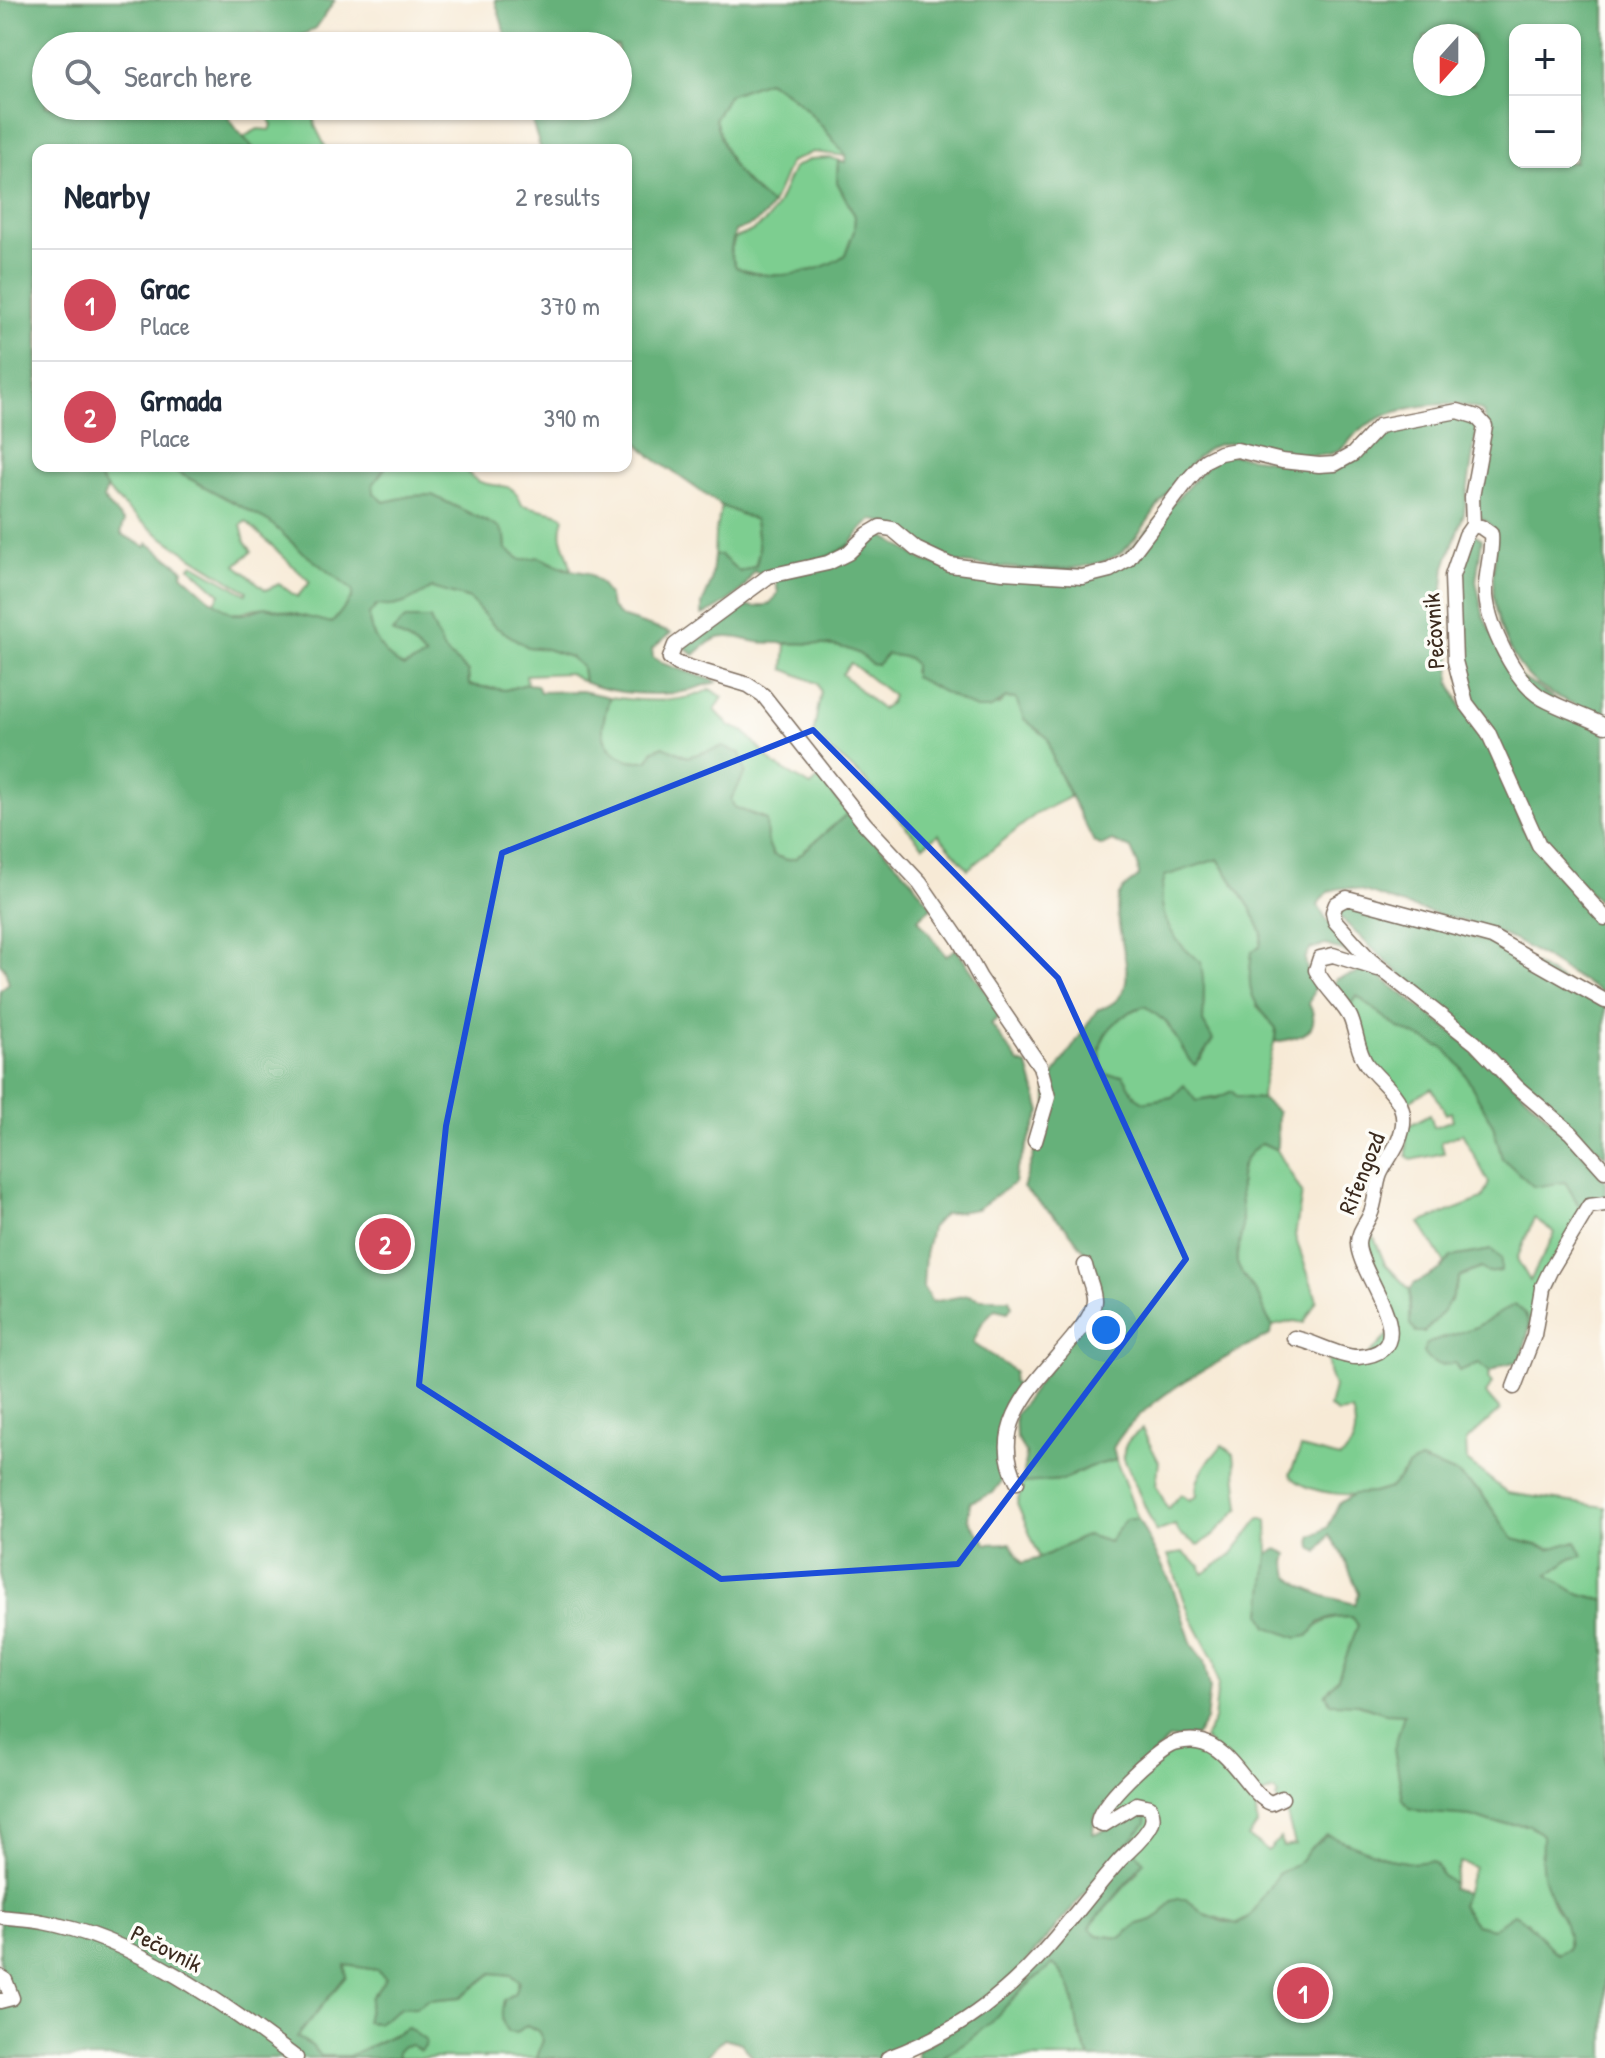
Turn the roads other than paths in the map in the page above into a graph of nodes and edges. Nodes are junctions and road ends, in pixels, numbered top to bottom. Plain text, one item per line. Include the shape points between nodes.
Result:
1 (1473, 525) junction
2 (1605, 726) edge
3 (1605, 918) edge
4 (1382, 971) junction
5 (1605, 1001) edge
6 (1035, 1141) dead end
7 (1605, 1171) edge
8 (1605, 1204) edge
9 (1085, 1265) dead end
10 (1294, 1338) dead end
11 (1514, 1387) dead end
12 (1017, 1482) dead end
13 (1282, 1798) dead end
14 (0, 1917) edge
15 (0, 1977) edge
16 (0, 2001) edge
17 (296, 2058) edge
18 (888, 2058) edge

1 - 2 street via 1491,534 1485,595 1495,634 1516,670 1539,697
1 - 3 street, Pečovnik via 1452,576 1455,661 1466,703 1488,732 1539,845
1 - 6 street via 1472,497 1485,426 1477,417 1443,412 1379,426 1353,454 1335,464 1282,461 1237,450 1220,453 1188,480 1128,559 1082,577 950,565 880,527 828,563 769,576 689,633 670,653 678,664 748,685 763,695 865,824 920,883 1040,1066 1048,1097
4 - 5 street via 1335,921 1336,904 1347,898 1492,937
4 - 7 street via 1475,1043
4 - 10 street, Rifengozd via 1333,955 1320,958 1316,970 1351,1017 1367,1064 1397,1095 1403,1111 1403,1128 1358,1241 1390,1327 1378,1351 1356,1357
8 - 11 street via 1589,1206 1550,1271
9 - 12 street via 1094,1301 1087,1321 1024,1395 1014,1415 1007,1463
13 - 18 street via 1263,1800 1215,1749 1198,1741 1170,1745 1112,1795 1098,1816 1103,1825 1137,1804 1150,1807 1153,1815 1142,1837 1053,1943 995,1999 939,2035
14 - 17 street, Pečovnik via 83,1933 147,1959 211,1995
15 - 16 street via 12,1998

